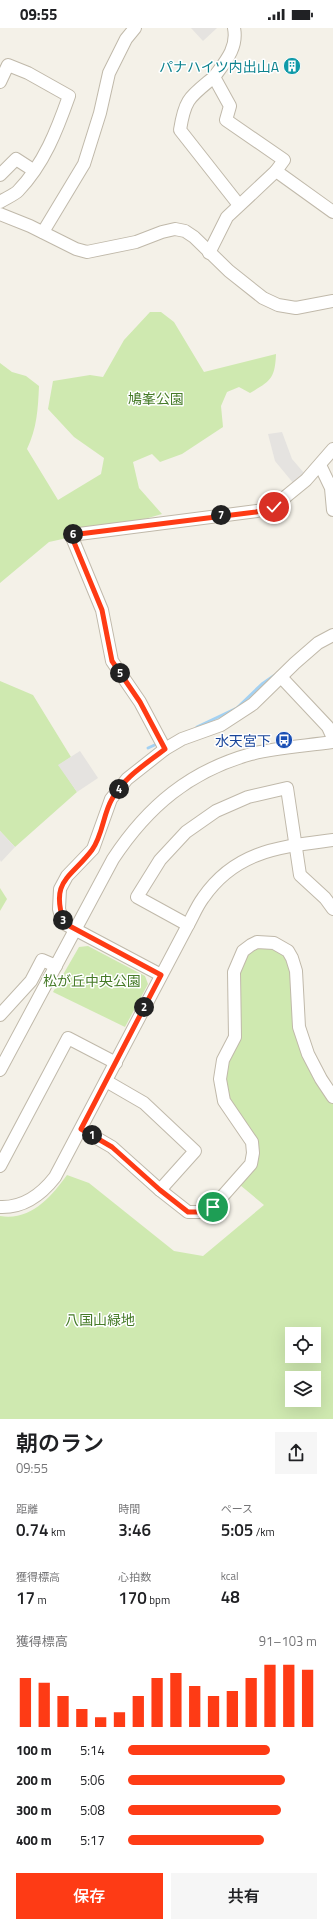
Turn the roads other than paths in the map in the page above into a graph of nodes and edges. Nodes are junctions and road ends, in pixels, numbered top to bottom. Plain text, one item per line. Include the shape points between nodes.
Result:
1 (134, 28) edge
2 (234, 28) edge
3 (214, 77) junction
4 (0, 82) edge
5 (33, 170) junction
6 (276, 171) junction
7 (0, 175) edge
8 (0, 202) edge
9 (239, 205) junction
10 (333, 212) edge
11 (0, 214) edge
12 (43, 232) junction
13 (209, 253) junction
14 (333, 301) edge
15 (333, 449) edge
16 (320, 465) junction
17 (333, 510) edge
18 (333, 635) edge
19 (282, 677) junction
20 (330, 725) edge
21 (333, 738) edge
22 (333, 742) edge
23 (165, 749) junction
24 (333, 840) edge
25 (295, 845) junction
26 (329, 894) edge
27 (333, 909) edge
28 (188, 925) junction
29 (76, 931) junction
30 (56, 966) junction
31 (161, 975) junction
32 (0, 1015) edge
33 (116, 1063) junction
34 (0, 1070) edge
35 (106, 1081) junction
36 (333, 1097) edge
37 (81, 1129) junction
38 (0, 1166) edge
39 (160, 1190) junction
40 (0, 1207) edge

1 - 12 street via 109,73 84,164
2 - 3 street via 235,39 231,52
3 - 6 street via 230,106 226,120 284,160
3 - 9 street via 186,103 180,130
4 - 5 street via 8,65 69,96 51,144
5 - 7 street via 16,159
5 - 8 street via 18,192
6 - 9 street
6 - 10 street
9 - 13 street via 227,217
11 - 12 street
12 - 13 street via 87,252 136,242 175,229 185,231 194,237
13 - 14 street via 263,298 278,305 296,308
15 - 16 street
16 - 17 street via 331,488
16 - 23 street via 274,507 256,512 71,535 102,610 112,661 140,702
18 - 19 street via 294,663
19 - 20 street
19 - 23 street via 253,704 221,725 182,739
20 - 21 street
22 - 29 street via 274,750 230,761 208,770 166,797 129,835 113,859
23 - 29 street via 127,779 111,799 93,849 67,876 60,889 59,909 64,923
24 - 25 street
25 - 26 street via 300,875
25 - 28 street via 268,850 235,866 218,880 203,898
25 - 28 street via 287,788 248,797 216,811 186,832 160,860 137,897
26 - 27 street
28 - 31 street
29 - 30 street
29 - 31 street
30 - 32 street via 42,960 31,981
30 - 34 street
31 - 33 street
33 - 35 street
33 - 38 street via 68,1038
35 - 37 street
35 - 39 street via 144,1103 196,1151
36 - 39 street via 308,1054 299,1027 296,971 292,958 288,951 274,943 257,942 251,945 243,951 234,972 235,1037 223,1060 220,1079 224,1101 252,1142 251,1164 213,1207 202,1212 188,1212
37 - 39 street via 112,1147
37 - 40 street via 46,1190 21,1204

